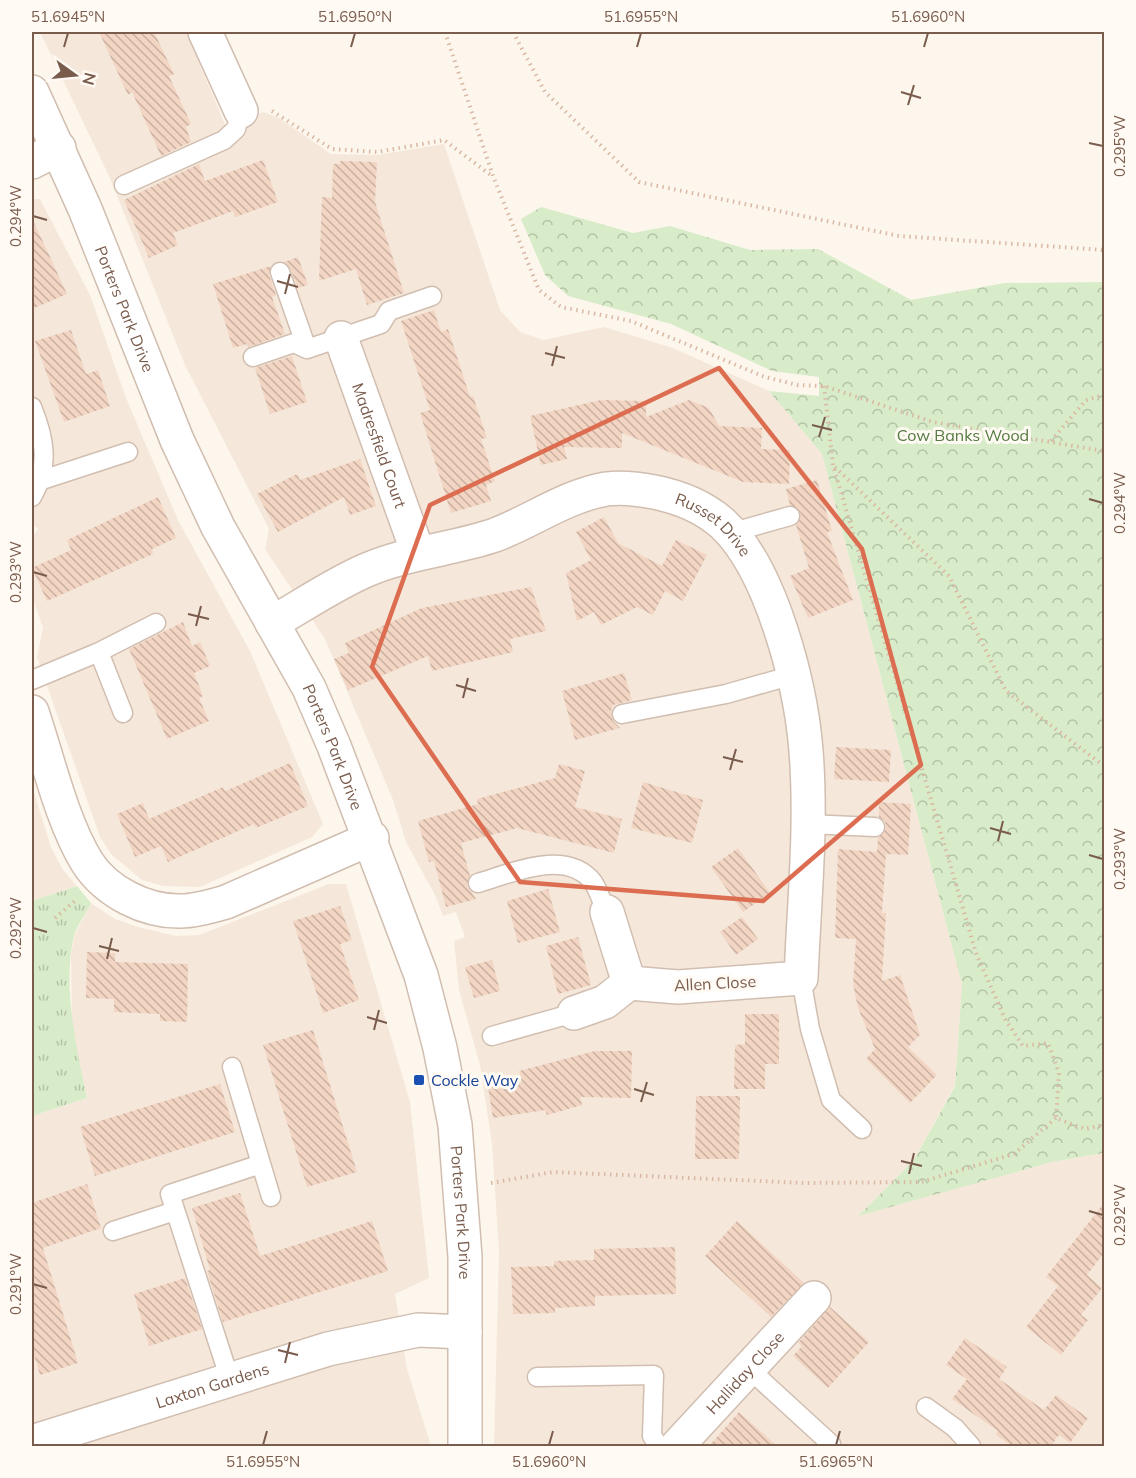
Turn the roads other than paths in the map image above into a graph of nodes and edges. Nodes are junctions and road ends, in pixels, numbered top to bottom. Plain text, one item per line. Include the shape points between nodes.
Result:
1 (206, 32) edge
2 (32, 92) edge
3 (241, 111) joint
4 (45, 155) edge
5 (124, 185) dead end
6 (280, 272) dead end
7 (432, 296) dead end
8 (341, 338) junction
9 (307, 349) junction
10 (253, 357) dead end
11 (32, 407) edge
12 (128, 452) dead end
13 (42, 480) junction
14 (32, 497) edge
15 (790, 516) dead end
16 (730, 533) junction
17 (418, 553) junction
18 (156, 623) dead end
19 (272, 623) junction
20 (99, 652) junction
21 (794, 675) junction
22 (32, 680) edge
23 (32, 712) edge
24 (123, 713) dead end
25 (622, 714) dead end
26 (808, 825) junction
27 (875, 827) dead end
28 (372, 838) junction
29 (478, 883) dead end
30 (607, 912) joint
31 (801, 978) junction
32 (629, 983) junction
33 (574, 1013) joint
34 (492, 1036) dead end
35 (232, 1066) dead end
36 (862, 1129) dead end
37 (261, 1164) junction
38 (271, 1197) dead end
39 (175, 1211) junction
40 (113, 1231) dead end
41 (814, 1298) dead end
42 (465, 1332) junction
43 (748, 1368) junction
44 (537, 1377) dead end
45 (230, 1380) junction
46 (926, 1407) dead end
47 (33, 1435) edge
48 (831, 1444) dead end
49 (465, 1446) edge
50 (659, 1446) edge
51 (677, 1446) edge
52 (971, 1446) edge

1 - 3 street
2 - 4 street, Porters Park Drive
3 - 5 lane via 236,129 224,140
4 - 19 street, Porters Park Drive via 125,305 177,440 218,527
6 - 9 lane
7 - 8 lane via 389,311 381,324
8 - 9 lane
8 - 17 street, Madresfield Court
9 - 10 lane via 294,343
11 - 13 lane via 44,442
12 - 13 lane
13 - 14 lane
15 - 16 lane
16 - 17 street, Russet Drive via 700,508 671,496 639,489 607,489 573,498 494,535
16 - 21 street, Russet Drive via 747,554 768,594
17 - 19 street, Russet Drive via 369,569
18 - 20 lane
19 - 28 street, Porters Park Drive via 309,688
20 - 22 lane
20 - 24 lane
21 - 25 lane via 726,694
21 - 26 street, Russet Drive via 806,750
23 - 28 street via 72,830 88,864 111,888 131,900 155,908 202,909
26 - 27 lane
26 - 31 street, Russet Drive
28 - 42 street, Porters Park Drive via 421,975 455,1125 461,1187
29 - 30 lane via 533,867 563,864 580,870 593,883
30 - 32 street
31 - 32 street, Allen Close via 678,987
31 - 36 lane via 810,1029 831,1100
32 - 33 street via 605,1002
33 - 34 lane
35 - 37 lane
37 - 38 lane
37 - 39 lane via 170,1194
39 - 40 lane
39 - 45 lane
41 - 43 street, Halliday Close
42 - 45 street, Laxton Gardens via 418,1330 382,1336
42 - 49 street, Porters Park Drive
43 - 48 lane
43 - 51 street, Halliday Close
44 - 50 lane via 654,1376 651,1436
45 - 47 street, Laxton Gardens
46 - 52 lane via 955,1428

